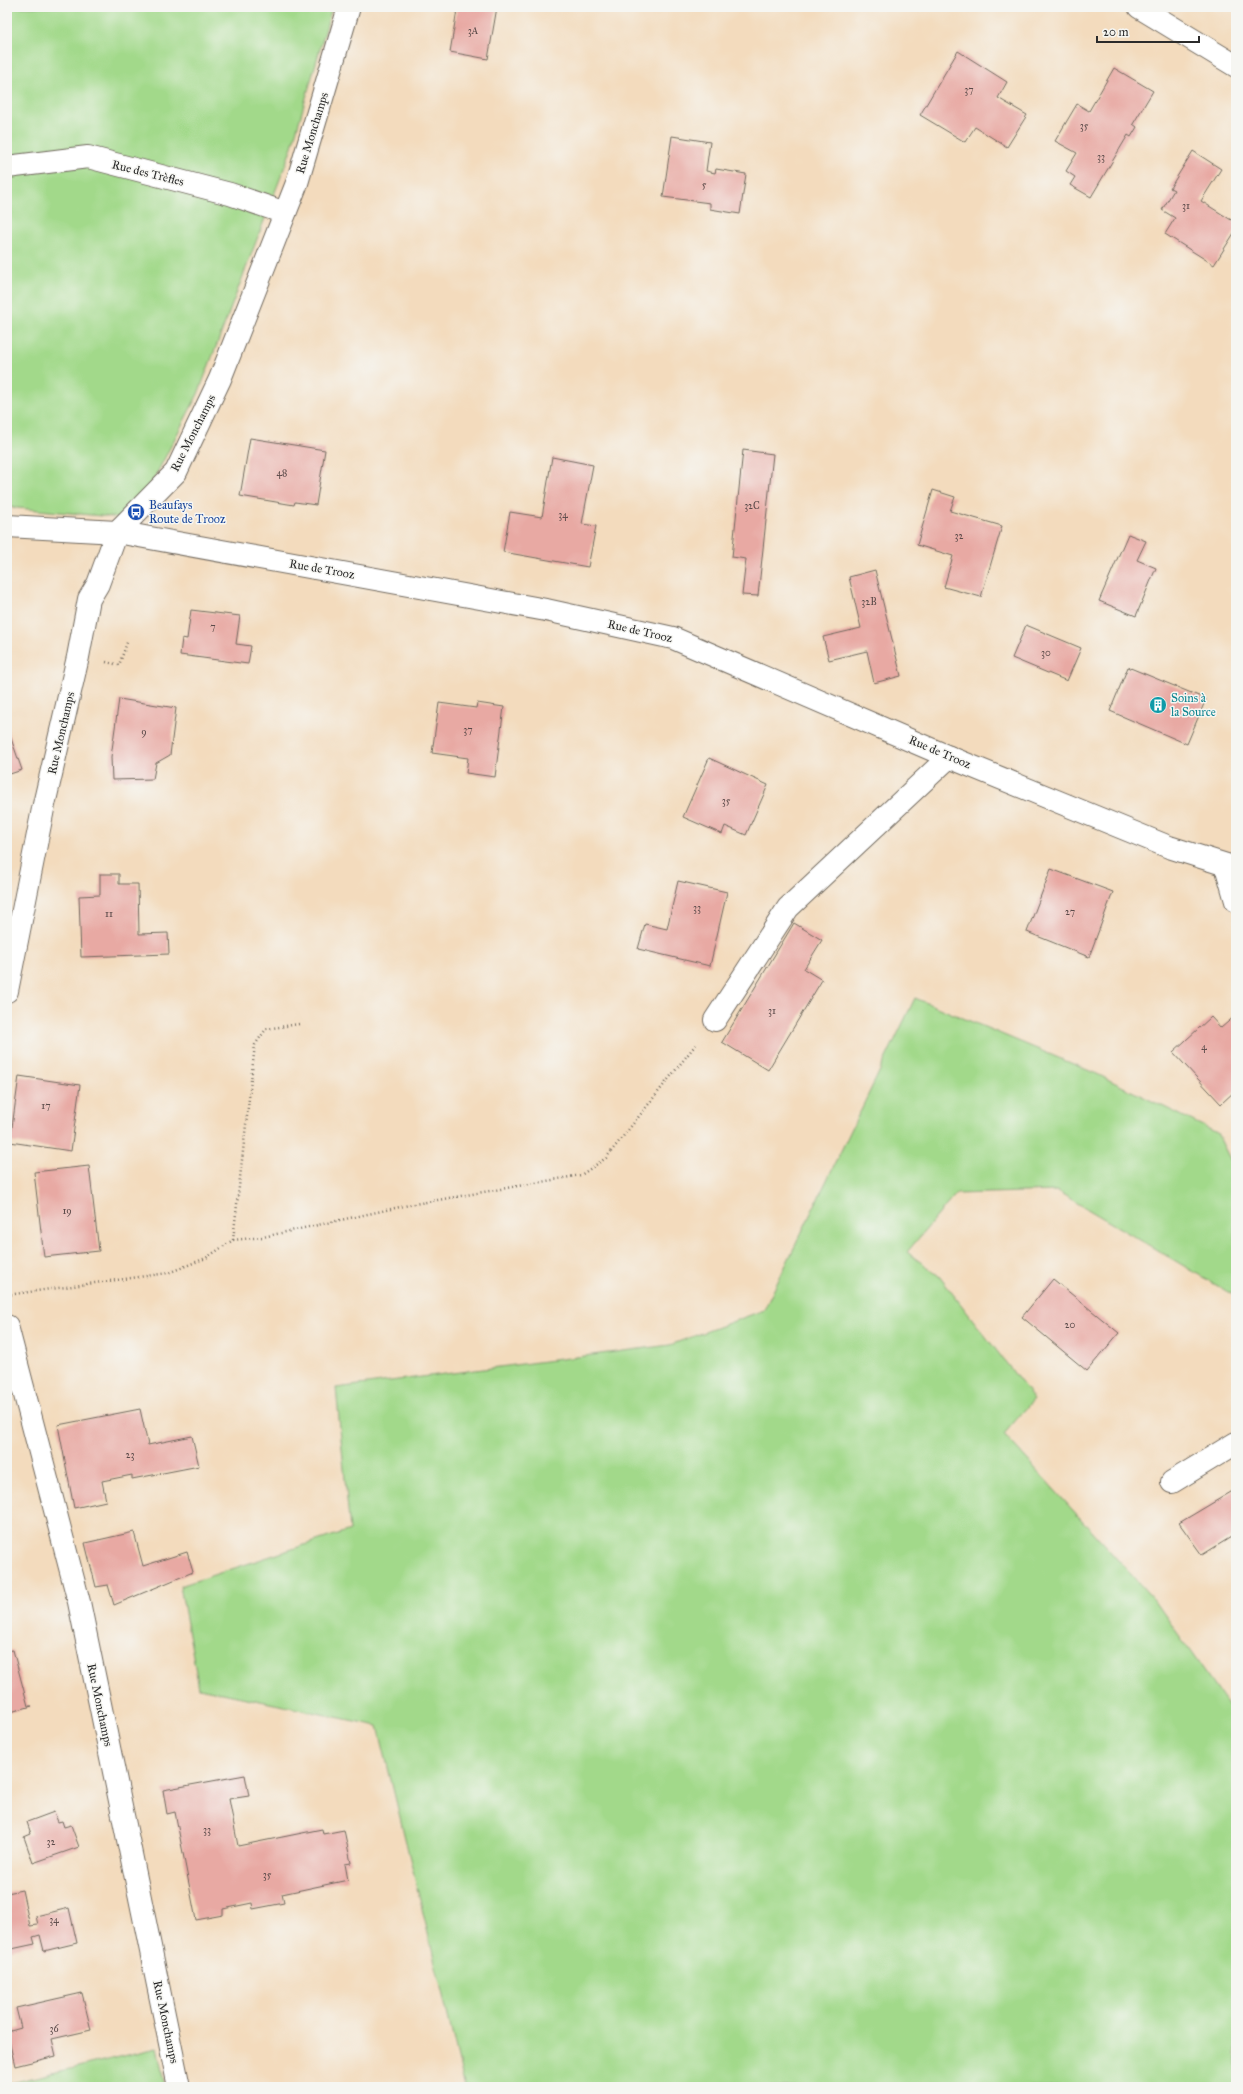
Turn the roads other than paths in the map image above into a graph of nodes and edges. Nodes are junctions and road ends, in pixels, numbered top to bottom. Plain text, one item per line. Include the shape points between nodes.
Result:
1 (349, 7) edge
2 (1139, 7) edge
3 (1236, 66) edge
4 (7, 167) edge
5 (285, 213) junction
6 (7, 526) edge
7 (117, 532) junction
8 (948, 756) junction
9 (1231, 867) edge
10 (1236, 901) edge
11 (7, 991) edge
12 (715, 1020) road end
13 (7, 1326) edge
14 (1236, 1443) edge
15 (1172, 1482) dead end
16 (179, 2087) edge

1 - 5 street, Rue Monchamps via 297,183
2 - 3 street
4 - 5 street, Rue des Trèfles via 88,157 230,194
5 - 7 street, Rue Monchamps via 220,379 176,472
6 - 7 street, Rue de Trooz
7 - 8 street, Rue de Trooz via 546,610 673,638
7 - 11 street, Rue Monchamps via 98,584 89,599 43,809
8 - 9 street, Rue de Trooz via 1169,847
8 - 12 street via 788,908
9 - 10 street
13 - 16 street, Rue Monchamps via 79,1602
14 - 15 street

